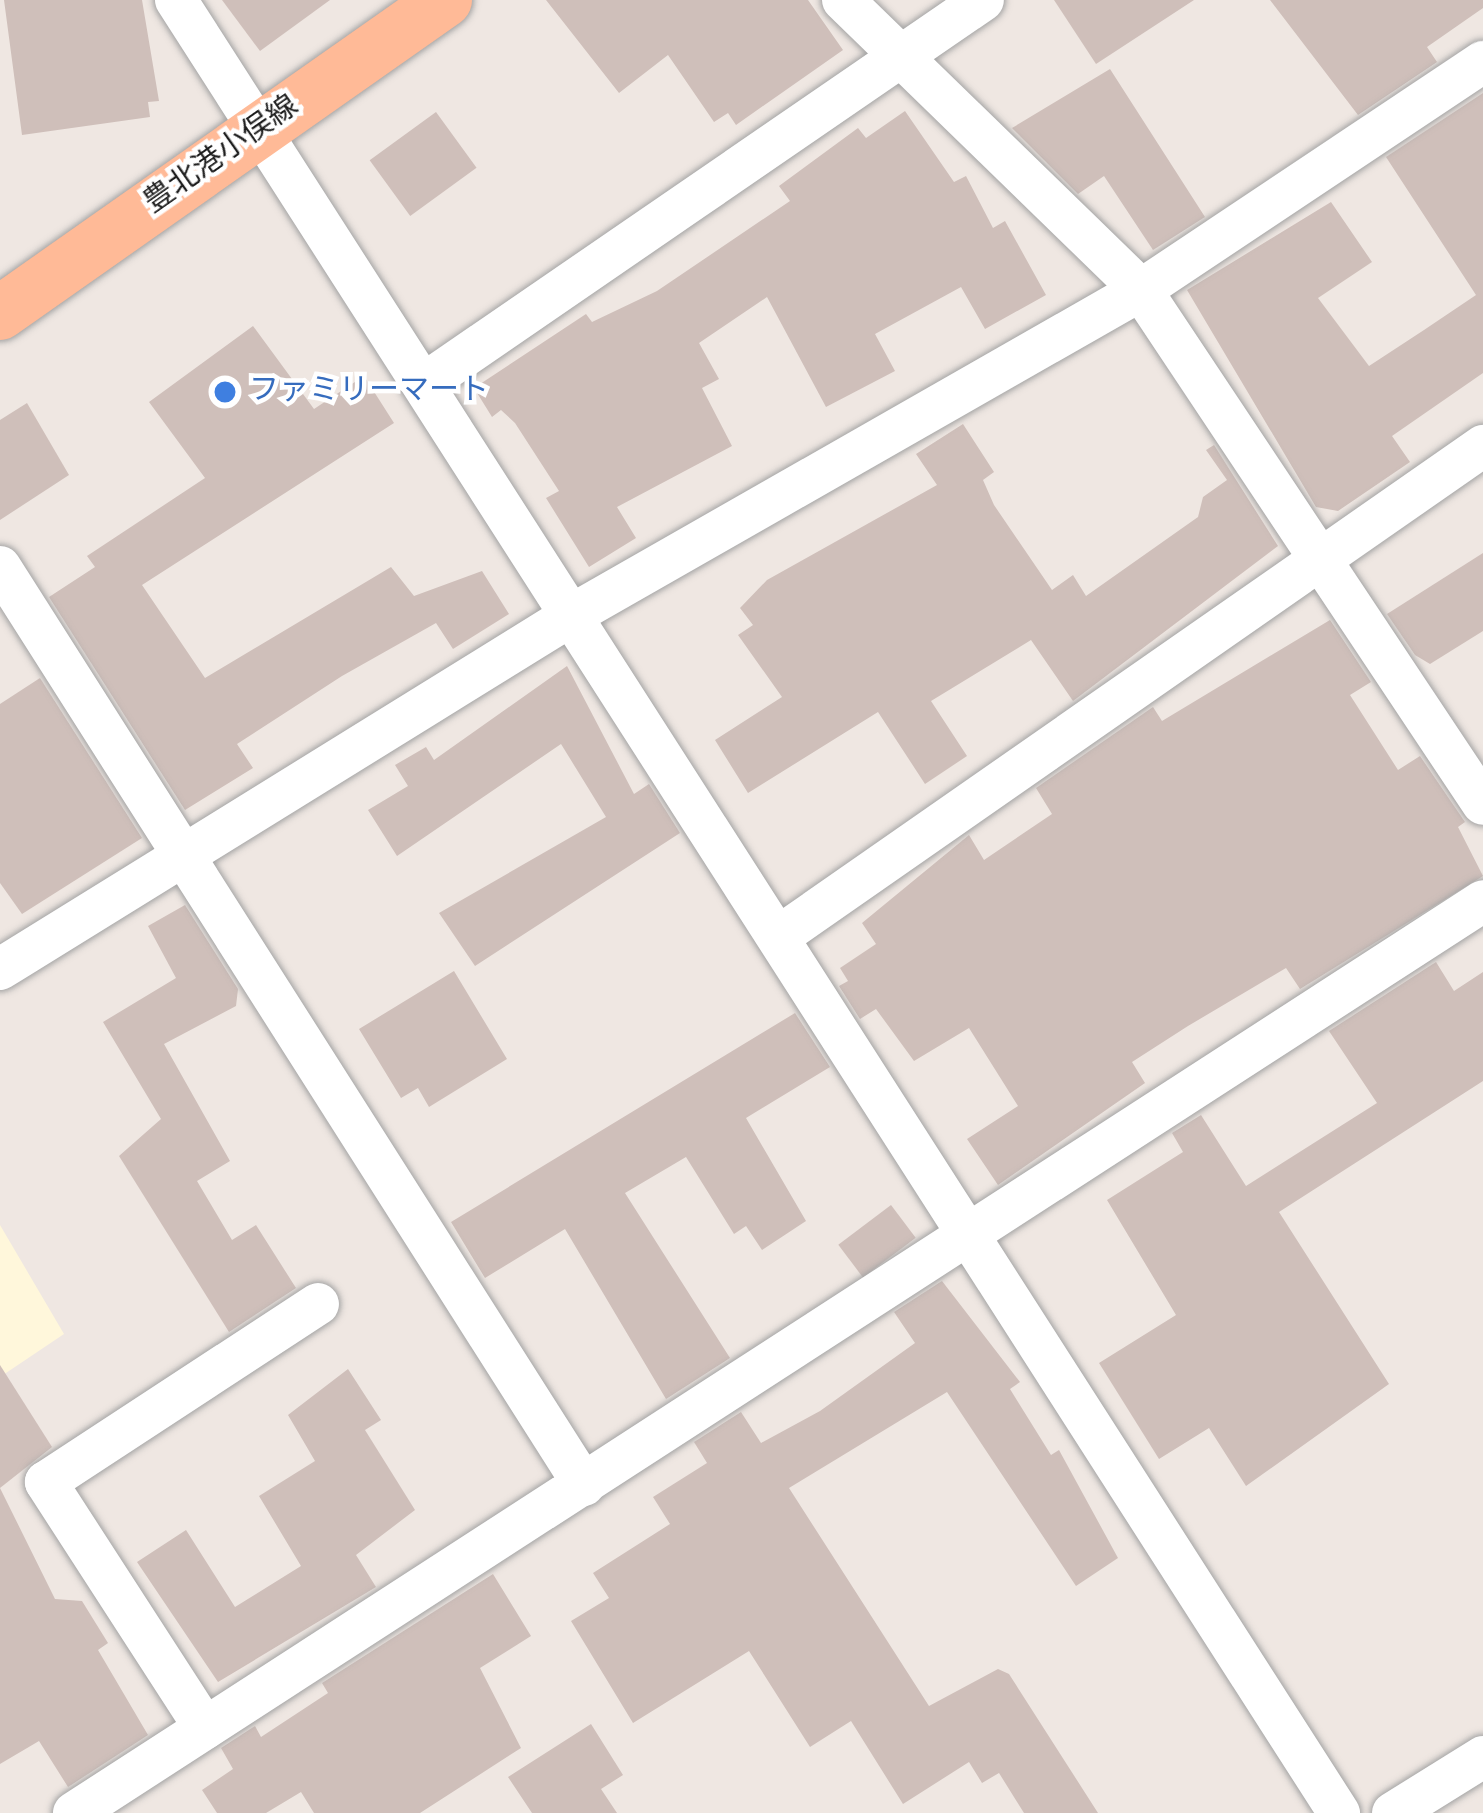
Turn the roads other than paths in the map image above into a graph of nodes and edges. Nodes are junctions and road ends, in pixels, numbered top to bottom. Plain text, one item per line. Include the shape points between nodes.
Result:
1 (176, 0) edge
2 (445, 0) edge
3 (843, 0) edge
4 (983, 0) edge
5 (893, 55) junction
6 (1483, 62) edge
7 (261, 128) junction
8 (1142, 290) junction
9 (0, 313) edge
10 (428, 381) junction
11 (1483, 446) edge
12 (1326, 556) junction
13 (0, 567) edge
14 (577, 612) junction
15 (1483, 804) edge
16 (188, 847) junction
17 (1483, 901) edge
18 (781, 934) junction
19 (0, 969) edge
20 (973, 1227) junction
21 (317, 1304) dead end
22 (584, 1485) junction
23 (206, 1728) junction
24 (1483, 1756) edge
25 (74, 1813) edge
26 (1339, 1813) edge
27 (1393, 1813) edge

1 - 7 street
2 - 7 main road, 豊北港小俣線
3 - 5 street
4 - 5 street
5 - 8 street
5 - 10 street
6 - 8 street
7 - 9 main road, 豊北港小俣線
7 - 10 street
8 - 12 street
8 - 14 street
10 - 14 street
11 - 12 street
12 - 15 street
12 - 18 street
13 - 16 street
14 - 16 street
14 - 18 street
16 - 19 street
16 - 22 street
17 - 20 street
18 - 20 street
20 - 22 street
20 - 26 street
21 - 23 street via 46,1482
22 - 23 street
23 - 25 street
24 - 27 street

